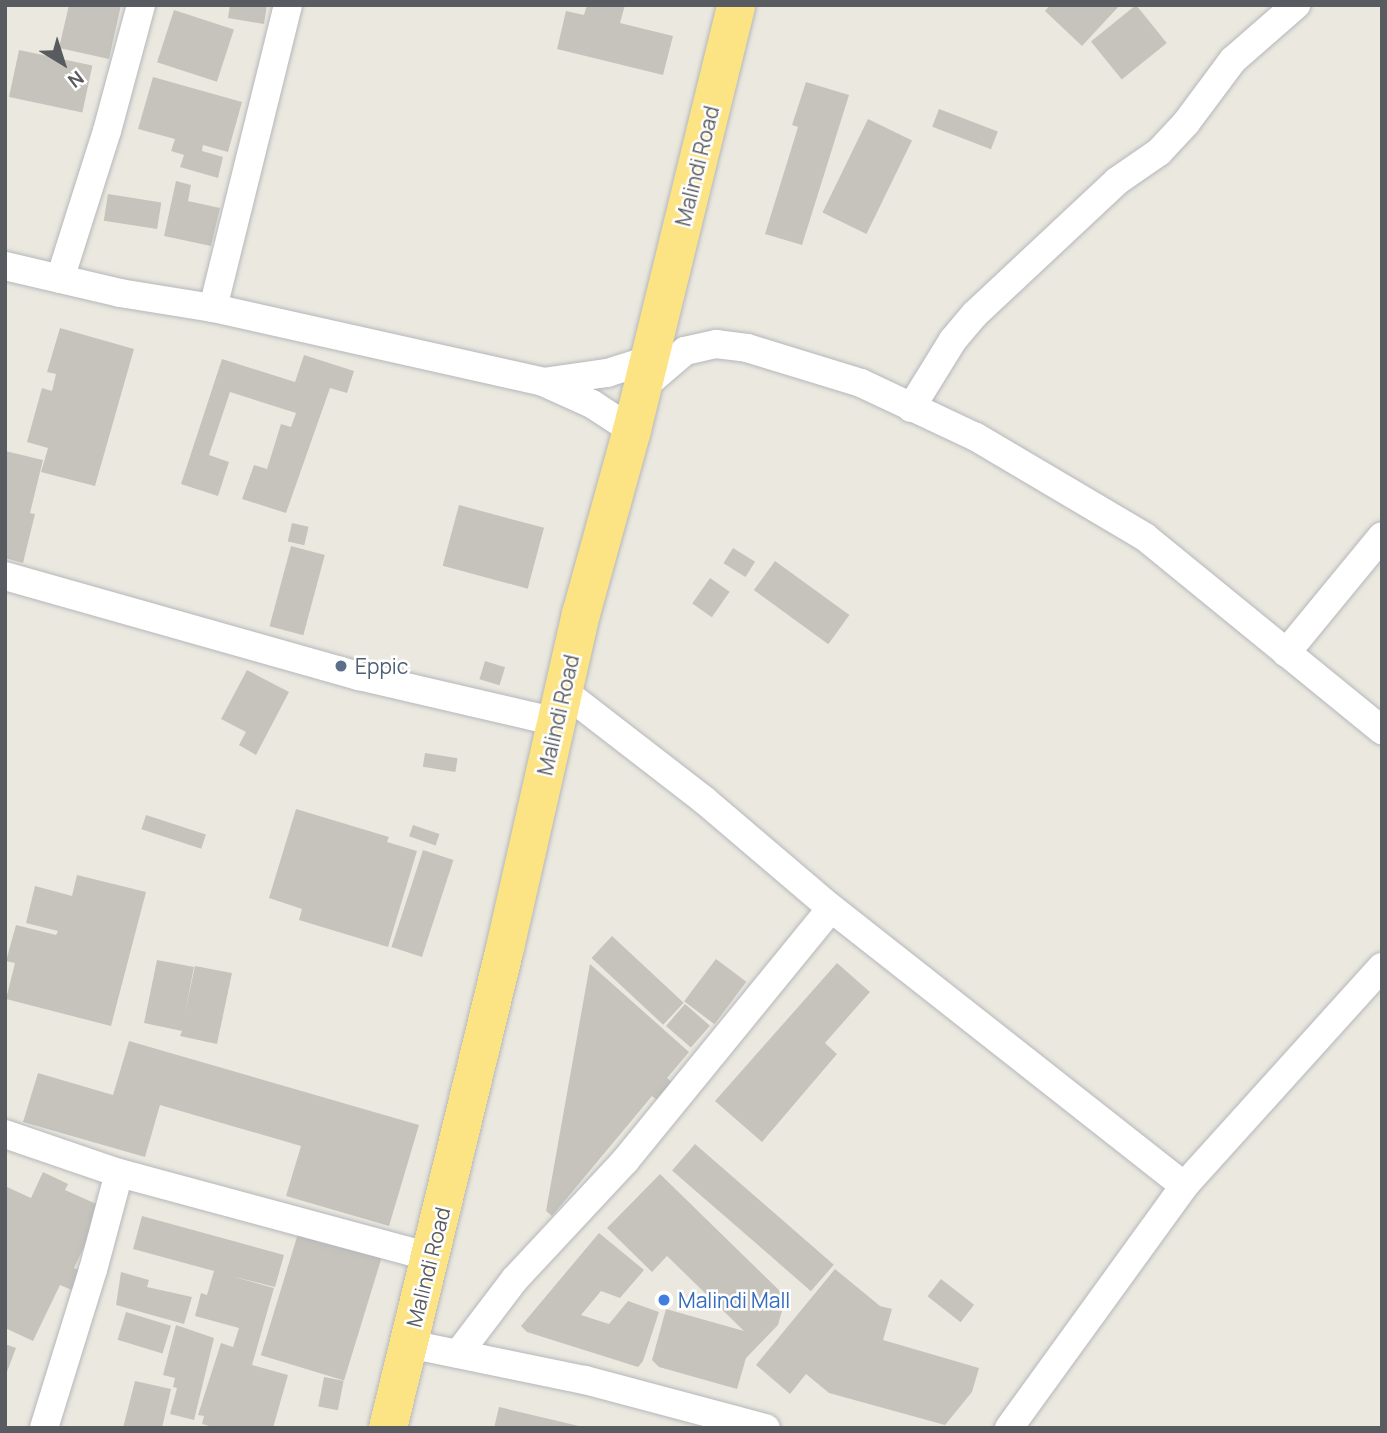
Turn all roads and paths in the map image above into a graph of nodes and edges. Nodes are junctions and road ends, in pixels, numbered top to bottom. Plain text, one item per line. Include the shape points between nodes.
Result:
1 (141, 5) edge
2 (288, 5) edge
3 (736, 5) edge
4 (1296, 5) edge
5 (5, 266) edge
6 (60, 279) junction
7 (213, 308) junction
8 (645, 374) junction
9 (543, 383) junction
10 (911, 408) junction
11 (632, 430) junction
12 (1382, 536) edge
13 (5, 576) edge
14 (1286, 653) junction
15 (560, 706) junction
16 (1382, 730) edge
17 (831, 908) junction
18 (1382, 967) edge
19 (5, 1134) edge
20 (119, 1173) junction
21 (1184, 1186) junction
22 (431, 1256) junction
23 (409, 1344) junction
24 (458, 1354) junction
25 (680, 1418) edge
26 (44, 1428) edge
27 (387, 1428) edge
28 (766, 1428) edge
29 (1009, 1428) edge

1 - 6 street
2 - 7 street
3 - 8 highway, Malindi Road
4 - 10 street via 1233,60 1159,152 1117,181 975,314 953,340
5 - 6 street
6 - 7 street
7 - 9 street
8 - 9 street via 607,373
8 - 10 street via 685,351 716,344 747,348 838,376
8 - 11 highway, Malindi Road
9 - 11 street via 592,404
10 - 14 street via 976,437 1145,537
11 - 15 highway, Malindi Road via 580,614
12 - 14 street
13 - 15 street via 359,676
14 - 16 street
15 - 17 street via 704,800
15 - 22 highway, Malindi Road
17 - 21 street
17 - 24 street via 625,1161 515,1279
18 - 21 street
19 - 20 street
20 - 22 street
20 - 26 street
21 - 29 street
22 - 23 highway, Malindi Road
23 - 24 street
23 - 27 highway, Malindi Road
24 - 25 street via 586,1380
25 - 28 street

